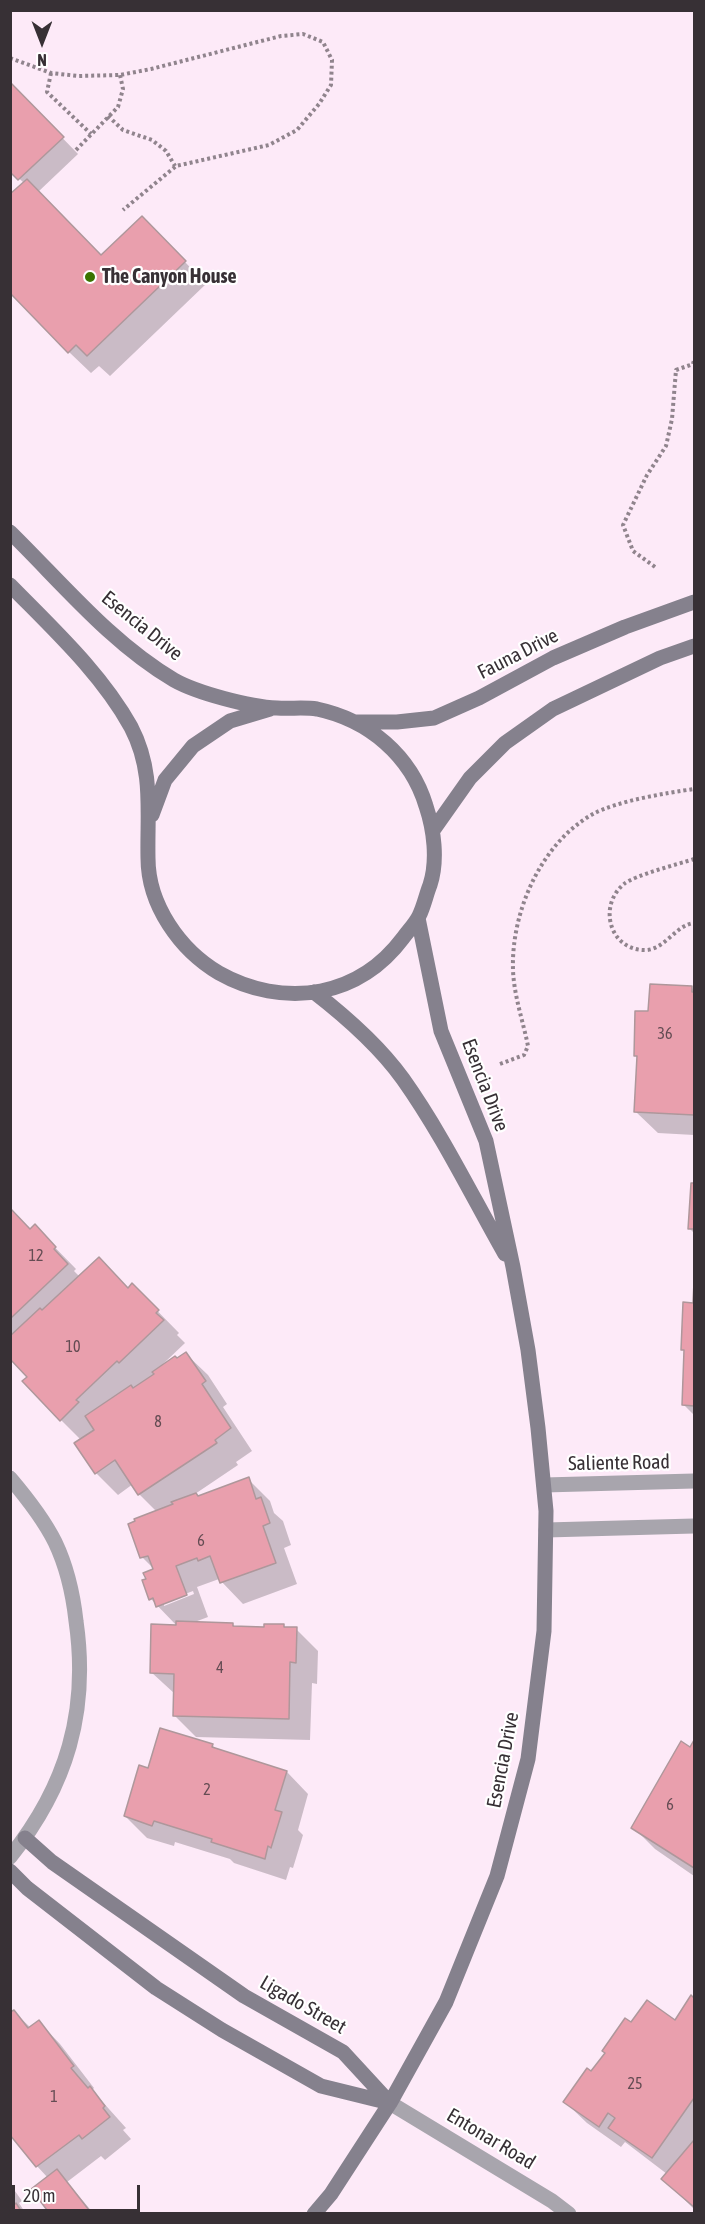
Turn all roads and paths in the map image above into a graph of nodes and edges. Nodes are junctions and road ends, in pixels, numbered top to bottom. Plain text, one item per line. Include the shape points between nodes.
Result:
1 (10, 58) edge
2 (51, 73) junction
3 (120, 75) junction
4 (108, 116) junction
5 (91, 134) junction
6 (76, 150) dead end
7 (176, 166) junction
8 (123, 210) dead end
9 (694, 360) edge
10 (10, 532) edge
11 (654, 567) dead end
12 (10, 585) edge
13 (694, 602) edge
14 (694, 646) edge
15 (273, 708) junction
16 (356, 722) junction
17 (694, 789) edge
18 (150, 822) junction
19 (434, 830) junction
20 (694, 859) edge
21 (418, 918) junction
22 (694, 923) edge
23 (314, 992) junction
24 (500, 1064) dead end
25 (513, 1267) junction
26 (10, 1478) edge
27 (694, 1482) edge
28 (544, 1485) junction
29 (694, 1526) edge
30 (546, 1530) junction
31 (25, 1838) junction
32 (10, 1857) edge
33 (10, 1871) edge
34 (390, 2103) junction
35 (314, 2214) edge
36 (569, 2214) edge

1 - 2 path
2 - 3 path
2 - 5 path via 47,92
3 - 4 path via 123,89 118,107
3 - 7 path via 281,36 303,34 323,42 332,60 331,85 297,130 269,145
4 - 5 path
4 - 7 path via 123,130 152,140
5 - 6 path
7 - 8 path
9 - 11 path via 693,364 676,370 666,447 647,475 623,525 633,551
10 - 15 street, Esencia Drive via 143,660 177,682
12 - 18 street, Esencia Drive via 110,693 132,729 146,765
13 - 16 street, Fauna Drive via 553,658 434,718
14 - 19 street via 660,657 553,709 505,744 470,778
15 - 16 street, Esencia Drive via 315,709
15 - 18 street, Esencia Drive via 230,721 193,746 165,780
16 - 19 street, Esencia Drive via 393,748 420,786
17 - 24 path via 594,814 577,825 546,859 525,899 515,943 513,969 527,1051
18 - 23 street, Esencia Drive via 148,861 156,900 175,935 195,956 236,983 275,993
19 - 21 street, Esencia Drive via 433,875
20 - 22 path via 623,885 612,902 609,917 622,942 643,950 657,947
21 - 23 street, Esencia Drive via 374,969 342,986
21 - 25 street, Esencia Drive via 441,1030 486,1141
23 - 25 street, Esencia Drive via 347,1018 402,1077
25 - 28 street, Esencia Drive
26 - 31 street via 34,1507 55,1544 72,1588 81,1675 77,1719 64,1764 51,1797
27 - 28 street, Saliente Road
28 - 30 street, Esencia Drive
29 - 30 street
30 - 34 street, Esencia Drive via 544,1631 528,1760 497,1876 446,2002
31 - 32 street
31 - 34 street, Ligado Street via 52,1862 244,1996 343,2052
33 - 34 street via 156,1988 222,2030 321,2086
34 - 35 street, Esencia Drive
34 - 36 street, Entonar Road

